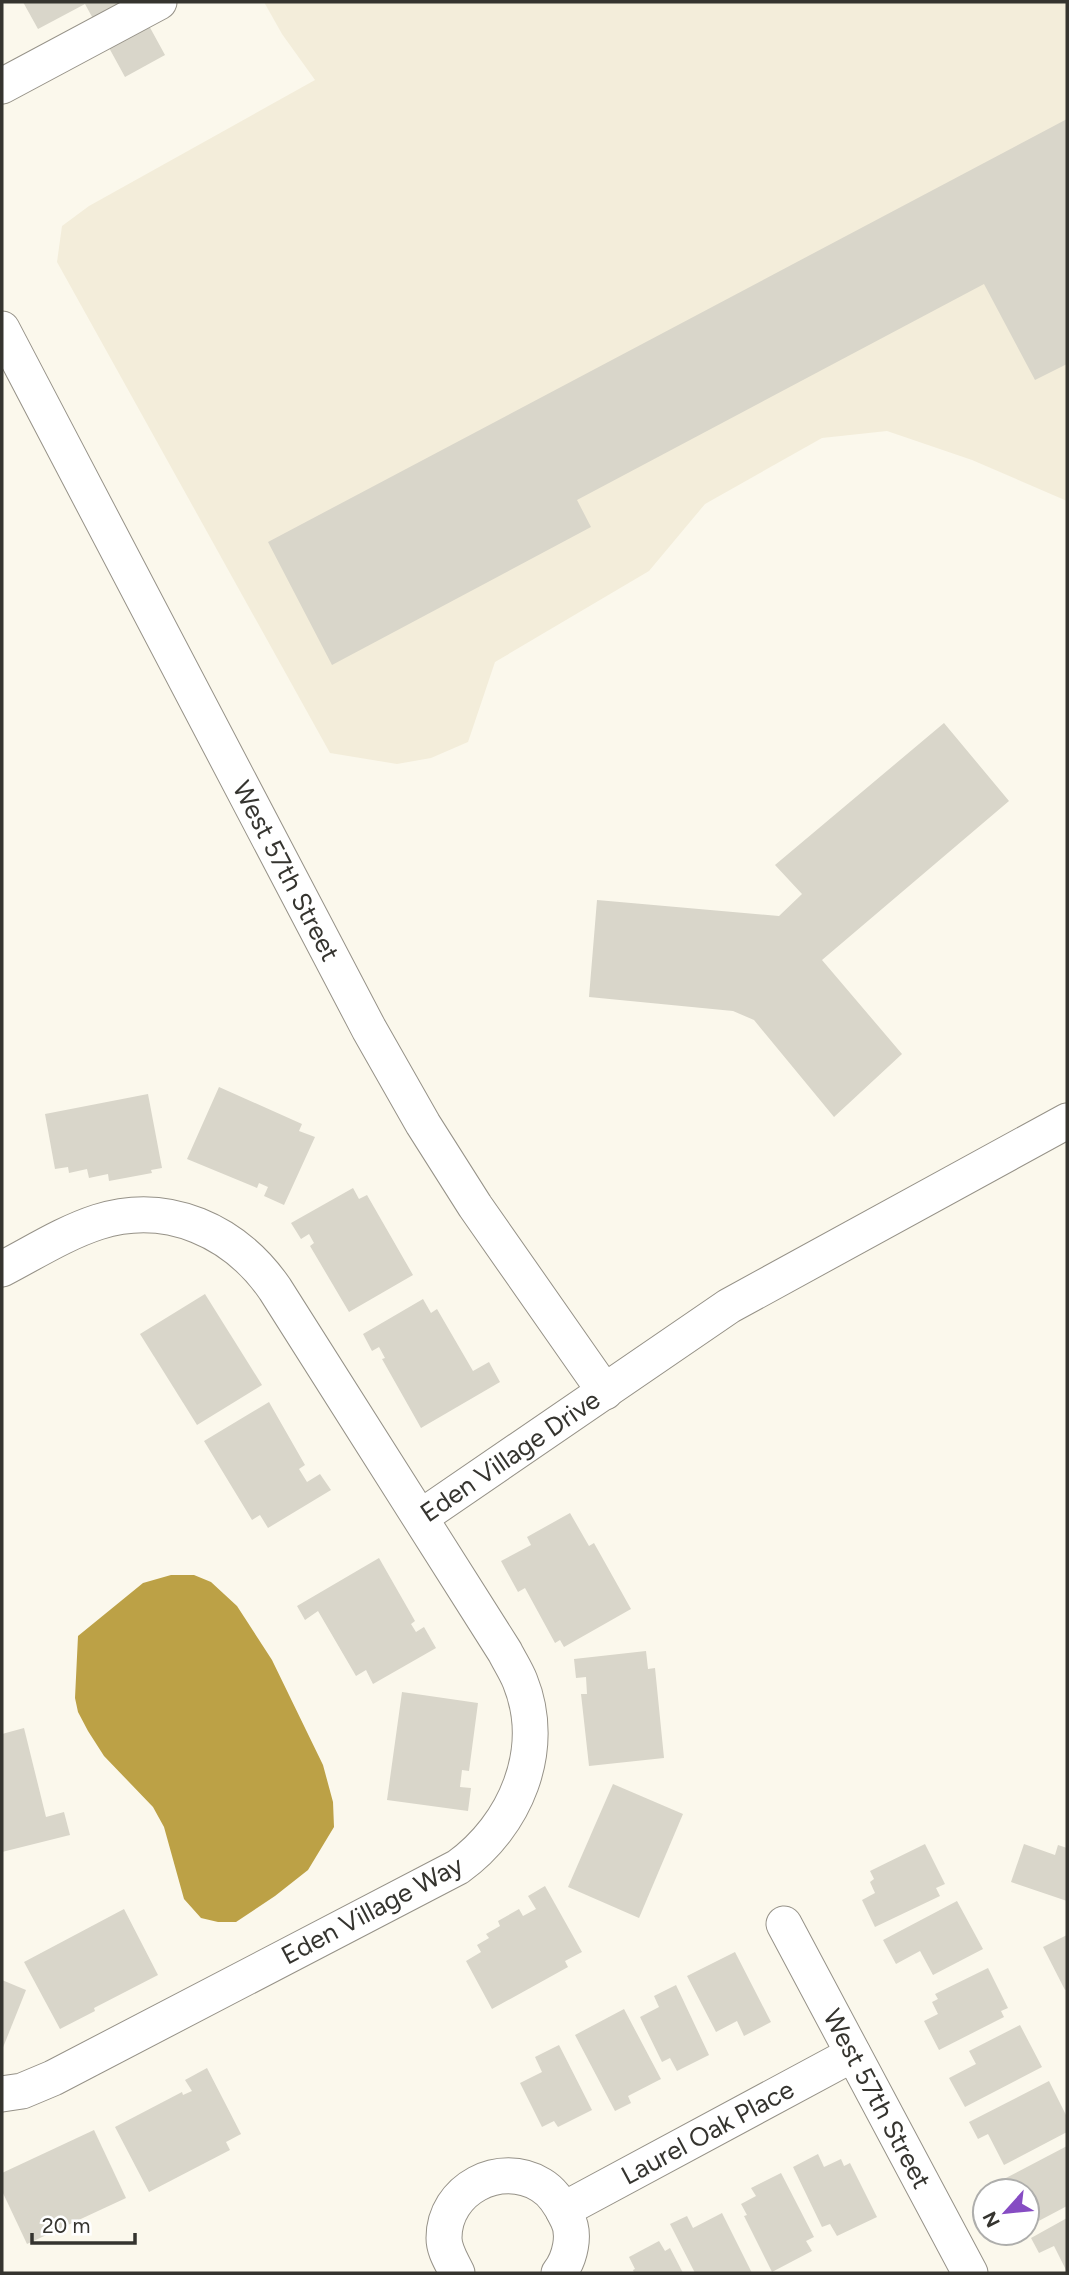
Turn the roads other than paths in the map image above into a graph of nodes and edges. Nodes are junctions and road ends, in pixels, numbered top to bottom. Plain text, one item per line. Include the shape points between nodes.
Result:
1 (159, 2) edge
2 (2, 86) edge
3 (2, 329) edge
4 (1067, 1121) edge
5 (2, 1269) edge
6 (605, 1392) junction
7 (421, 1517) junction
8 (785, 1924) dead end
9 (853, 2054) junction
10 (2, 2094) edge
11 (563, 2210) junction
12 (457, 2273) edge
13 (559, 2273) edge
14 (970, 2273) edge

1 - 2 street
3 - 6 street, West 57th Street via 423,1124
4 - 6 street, Eden Village Drive via 729,1306
5 - 7 street, Eden Village Drive via 80,1229 119,1217 168,1217 216,1232 266,1275
6 - 7 street, Eden Village Drive
7 - 10 street, Eden Village Way via 505,1652 525,1696 528,1760 511,1807 495,1833 445,1875 53,2078
8 - 9 street, West 57th Street
9 - 11 street, Laurel Oak Place
9 - 14 street, West 57th Street
11 - 12 street via 542,2185 520,2176 476,2183 450,2213 444,2236
11 - 13 street via 570,2224 570,2248

